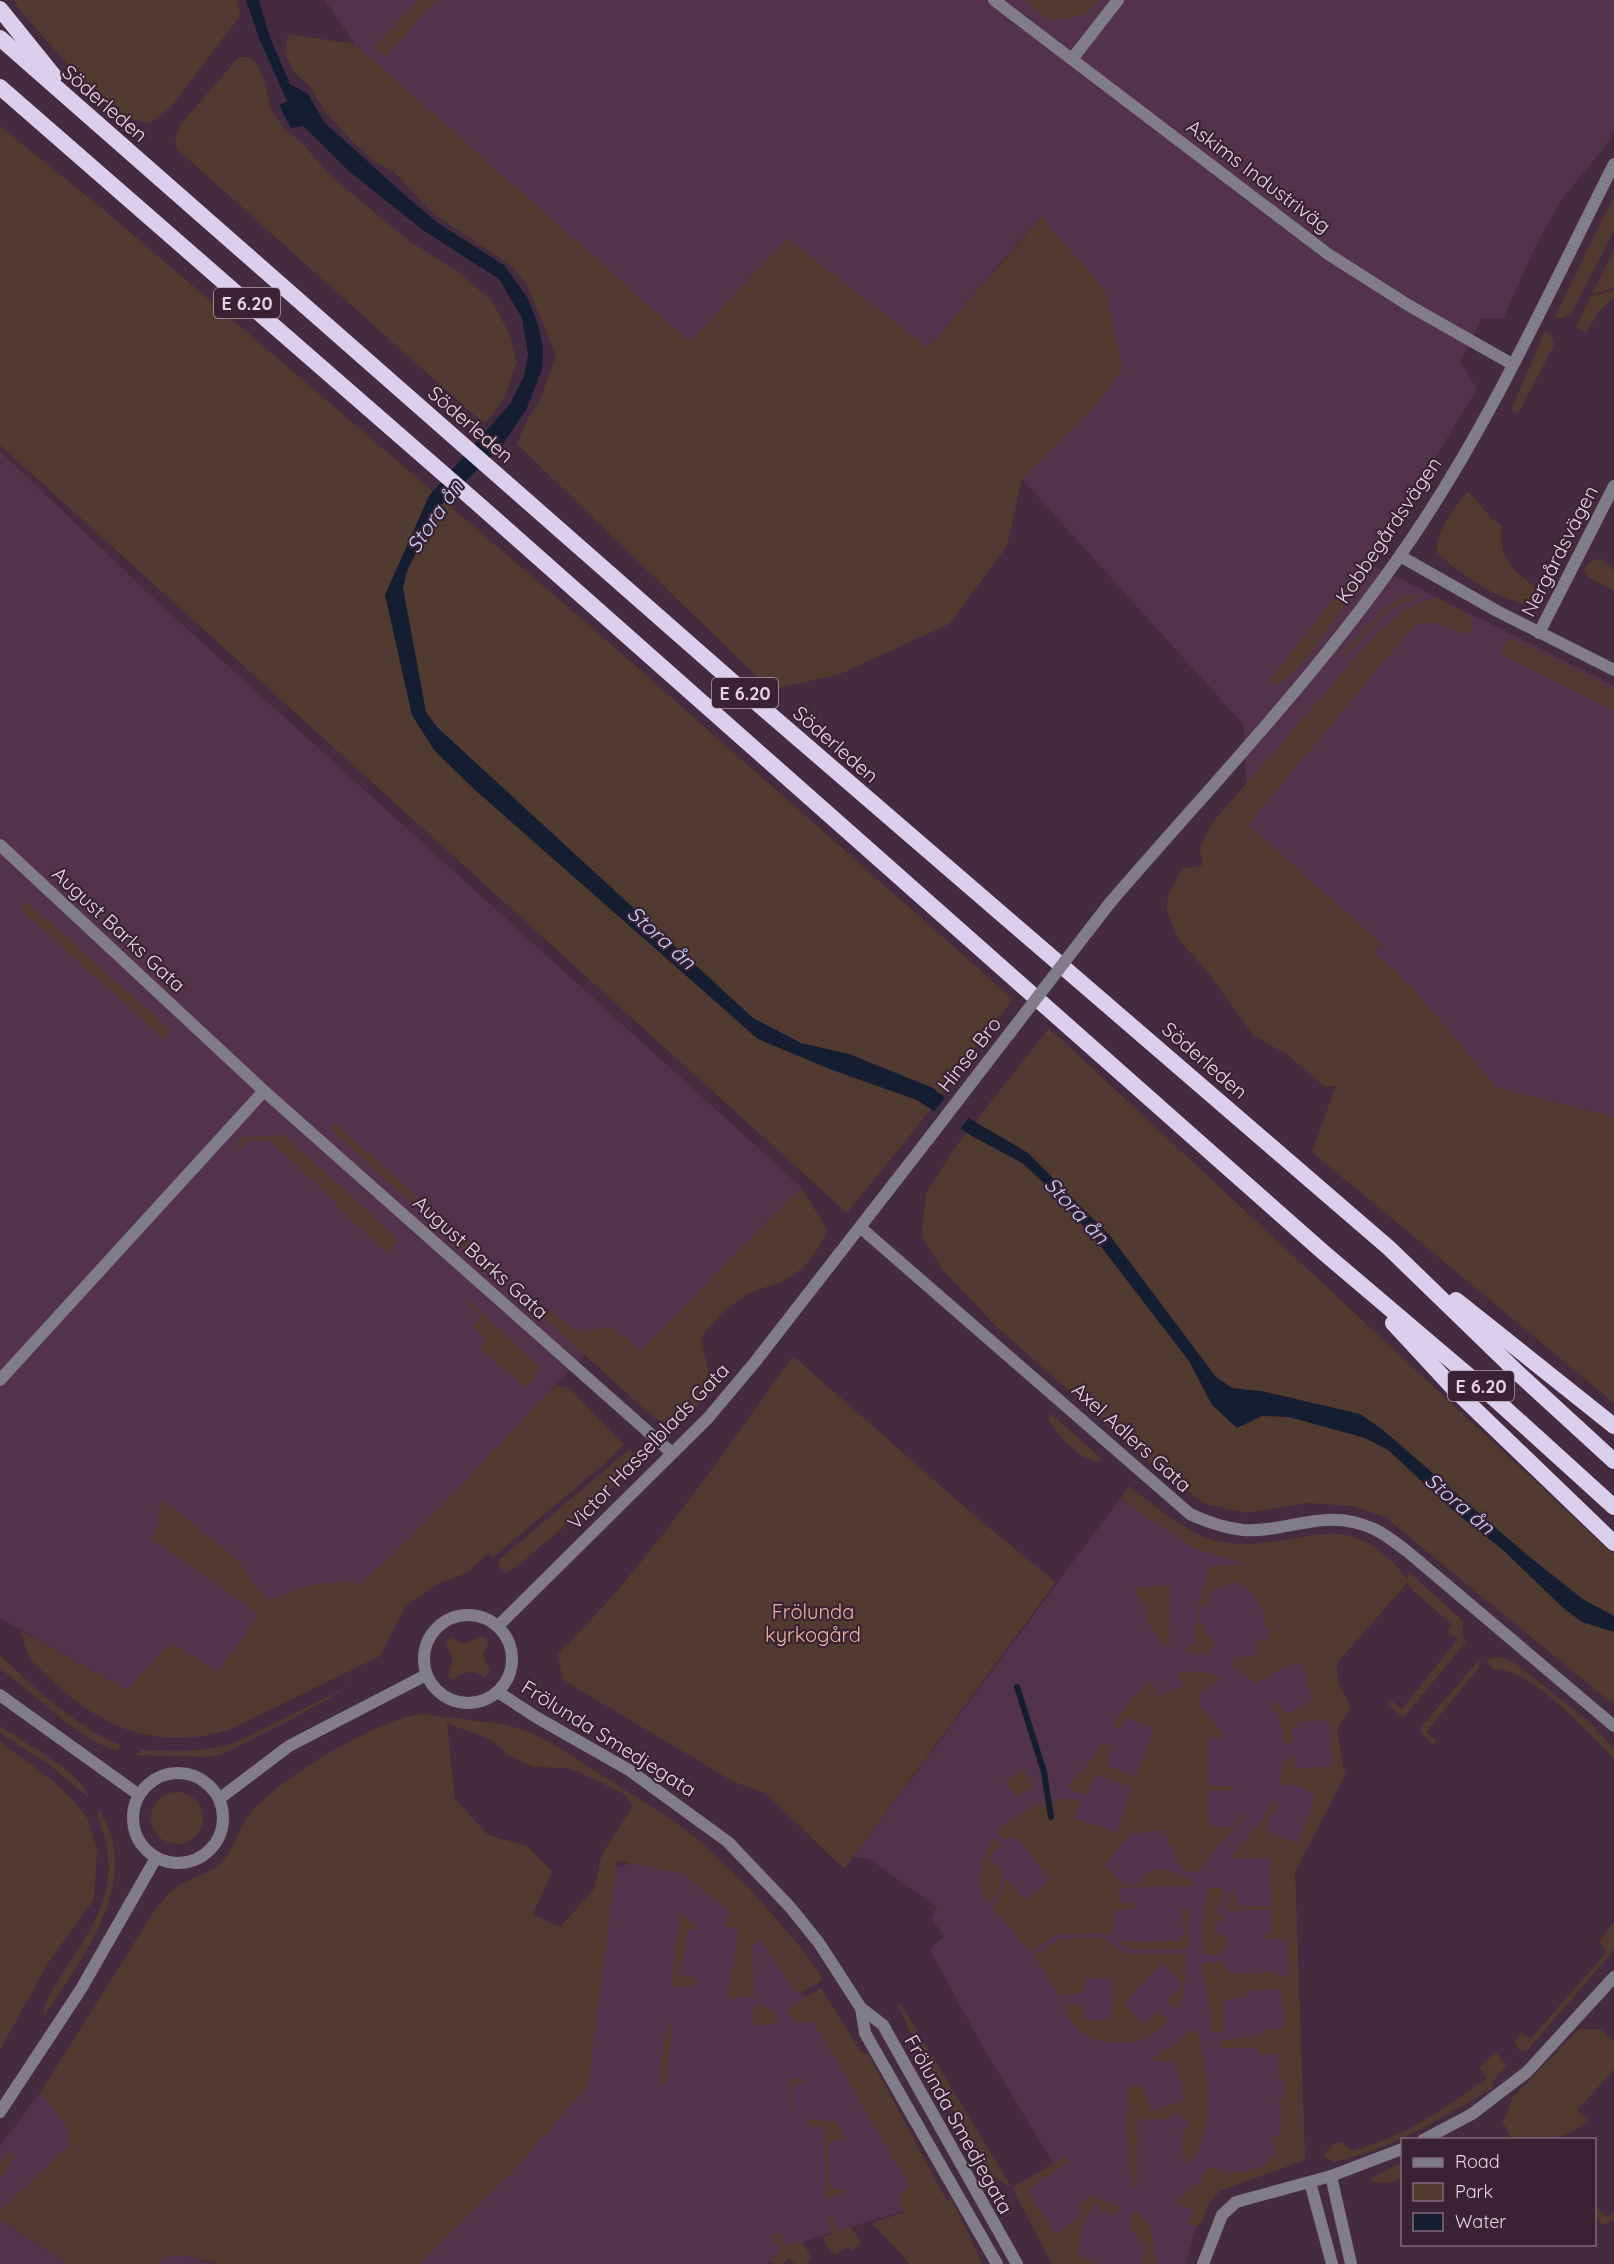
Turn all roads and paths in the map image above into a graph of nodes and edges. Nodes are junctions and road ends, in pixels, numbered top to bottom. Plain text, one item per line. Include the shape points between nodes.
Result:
1 (994, 0) edge
2 (1118, 0) edge
3 (0, 9) edge
4 (0, 38) edge
5 (1072, 59) junction
6 (0, 87) edge
7 (0, 96) edge
8 (85, 114) junction
9 (56, 136) junction
10 (1614, 164) edge
11 (1512, 364) junction
12 (1614, 486) edge
13 (1400, 556) junction
14 (1539, 633) junction
15 (1614, 670) edge
16 (0, 845) edge
17 (1109, 904) joint
18 (264, 1091) junction
19 (861, 1228) junction
20 (1389, 1248) junction
21 (1343, 1269) junction
22 (0, 1380) edge
23 (1614, 1426) edge
24 (672, 1453) junction
25 (1614, 1461) edge
26 (1614, 1507) edge
27 (1614, 1543) edge
28 (498, 1626) junction
29 (426, 1675) junction
30 (498, 1692) junction
31 (0, 1695) edge
32 (1614, 1726) edge
33 (139, 1796) junction
34 (219, 1799) junction
35 (156, 1858) junction
36 (1614, 1977) edge
37 (861, 2008) junction
38 (0, 2112) edge
39 (1425, 2138) edge
40 (1401, 2149) edge
41 (1331, 2176) junction
42 (1310, 2182) junction
43 (997, 2264) edge
44 (1017, 2264) edge
45 (1203, 2264) edge
46 (1332, 2264) edge
47 (1351, 2264) edge

1 - 5 street, Askims Industriväg
2 - 5 street
3 - 8 highway
4 - 8 highway, Söderleden / E 6.20
5 - 11 street, Askims Industriväg via 1328,254
6 - 9 highway, E 6.20
7 - 9 highway
8 - 20 highway, Söderleden / E 6.20 via 759,705
9 - 21 highway, E 6.20
10 - 11 street, Kobbegårdsvägen
11 - 13 street, Kobbegårdsvägen via 1473,438
12 - 14 street, Nergårdsvägen
13 - 14 street
13 - 17 street, Kobbegårdsvägen via 1322,655
14 - 15 street
16 - 18 street, August Barks Gata
17 - 19 street, Hinse Bro, bridge
18 - 22 street
18 - 24 street, August Barks Gata
19 - 24 street, Victor Hasselblads Gata via 708,1418
19 - 32 street, Axel Adlers Gata via 1190,1514 1244,1530 1324,1519 1373,1528 1408,1552
20 - 23 highway
20 - 25 highway, Söderleden / E 6.20
21 - 26 highway, E 6.20
21 - 27 highway via 1456,1391
24 - 28 street, Victor Hasselblads Gata
28 - 29 street via 469,1615 439,1626 427,1643
28 - 30 street via 509,1641 513,1659 509,1677
29 - 30 street via 442,1695 458,1703 475,1704
29 - 34 street via 289,1746
30 - 37 street, Frölunda Smedjegata via 629,1770 744,1856 819,1943
31 - 33 street
33 - 34 street via 154,1779 176,1773 191,1774 205,1781
33 - 35 street via 133,1827 141,1845
34 - 35 street via 224,1822 209,1851 188,1863
35 - 38 street via 81,1989
36 - 39 street via 1527,2072 1472,2114
37 - 43 street, Frölunda Smedjegata via 865,2033
37 - 44 street, Frölunda Smedjegata via 883,2025
40 - 41 street
41 - 42 street
41 - 47 street
42 - 45 street via 1236,2202 1222,2215
42 - 46 street

